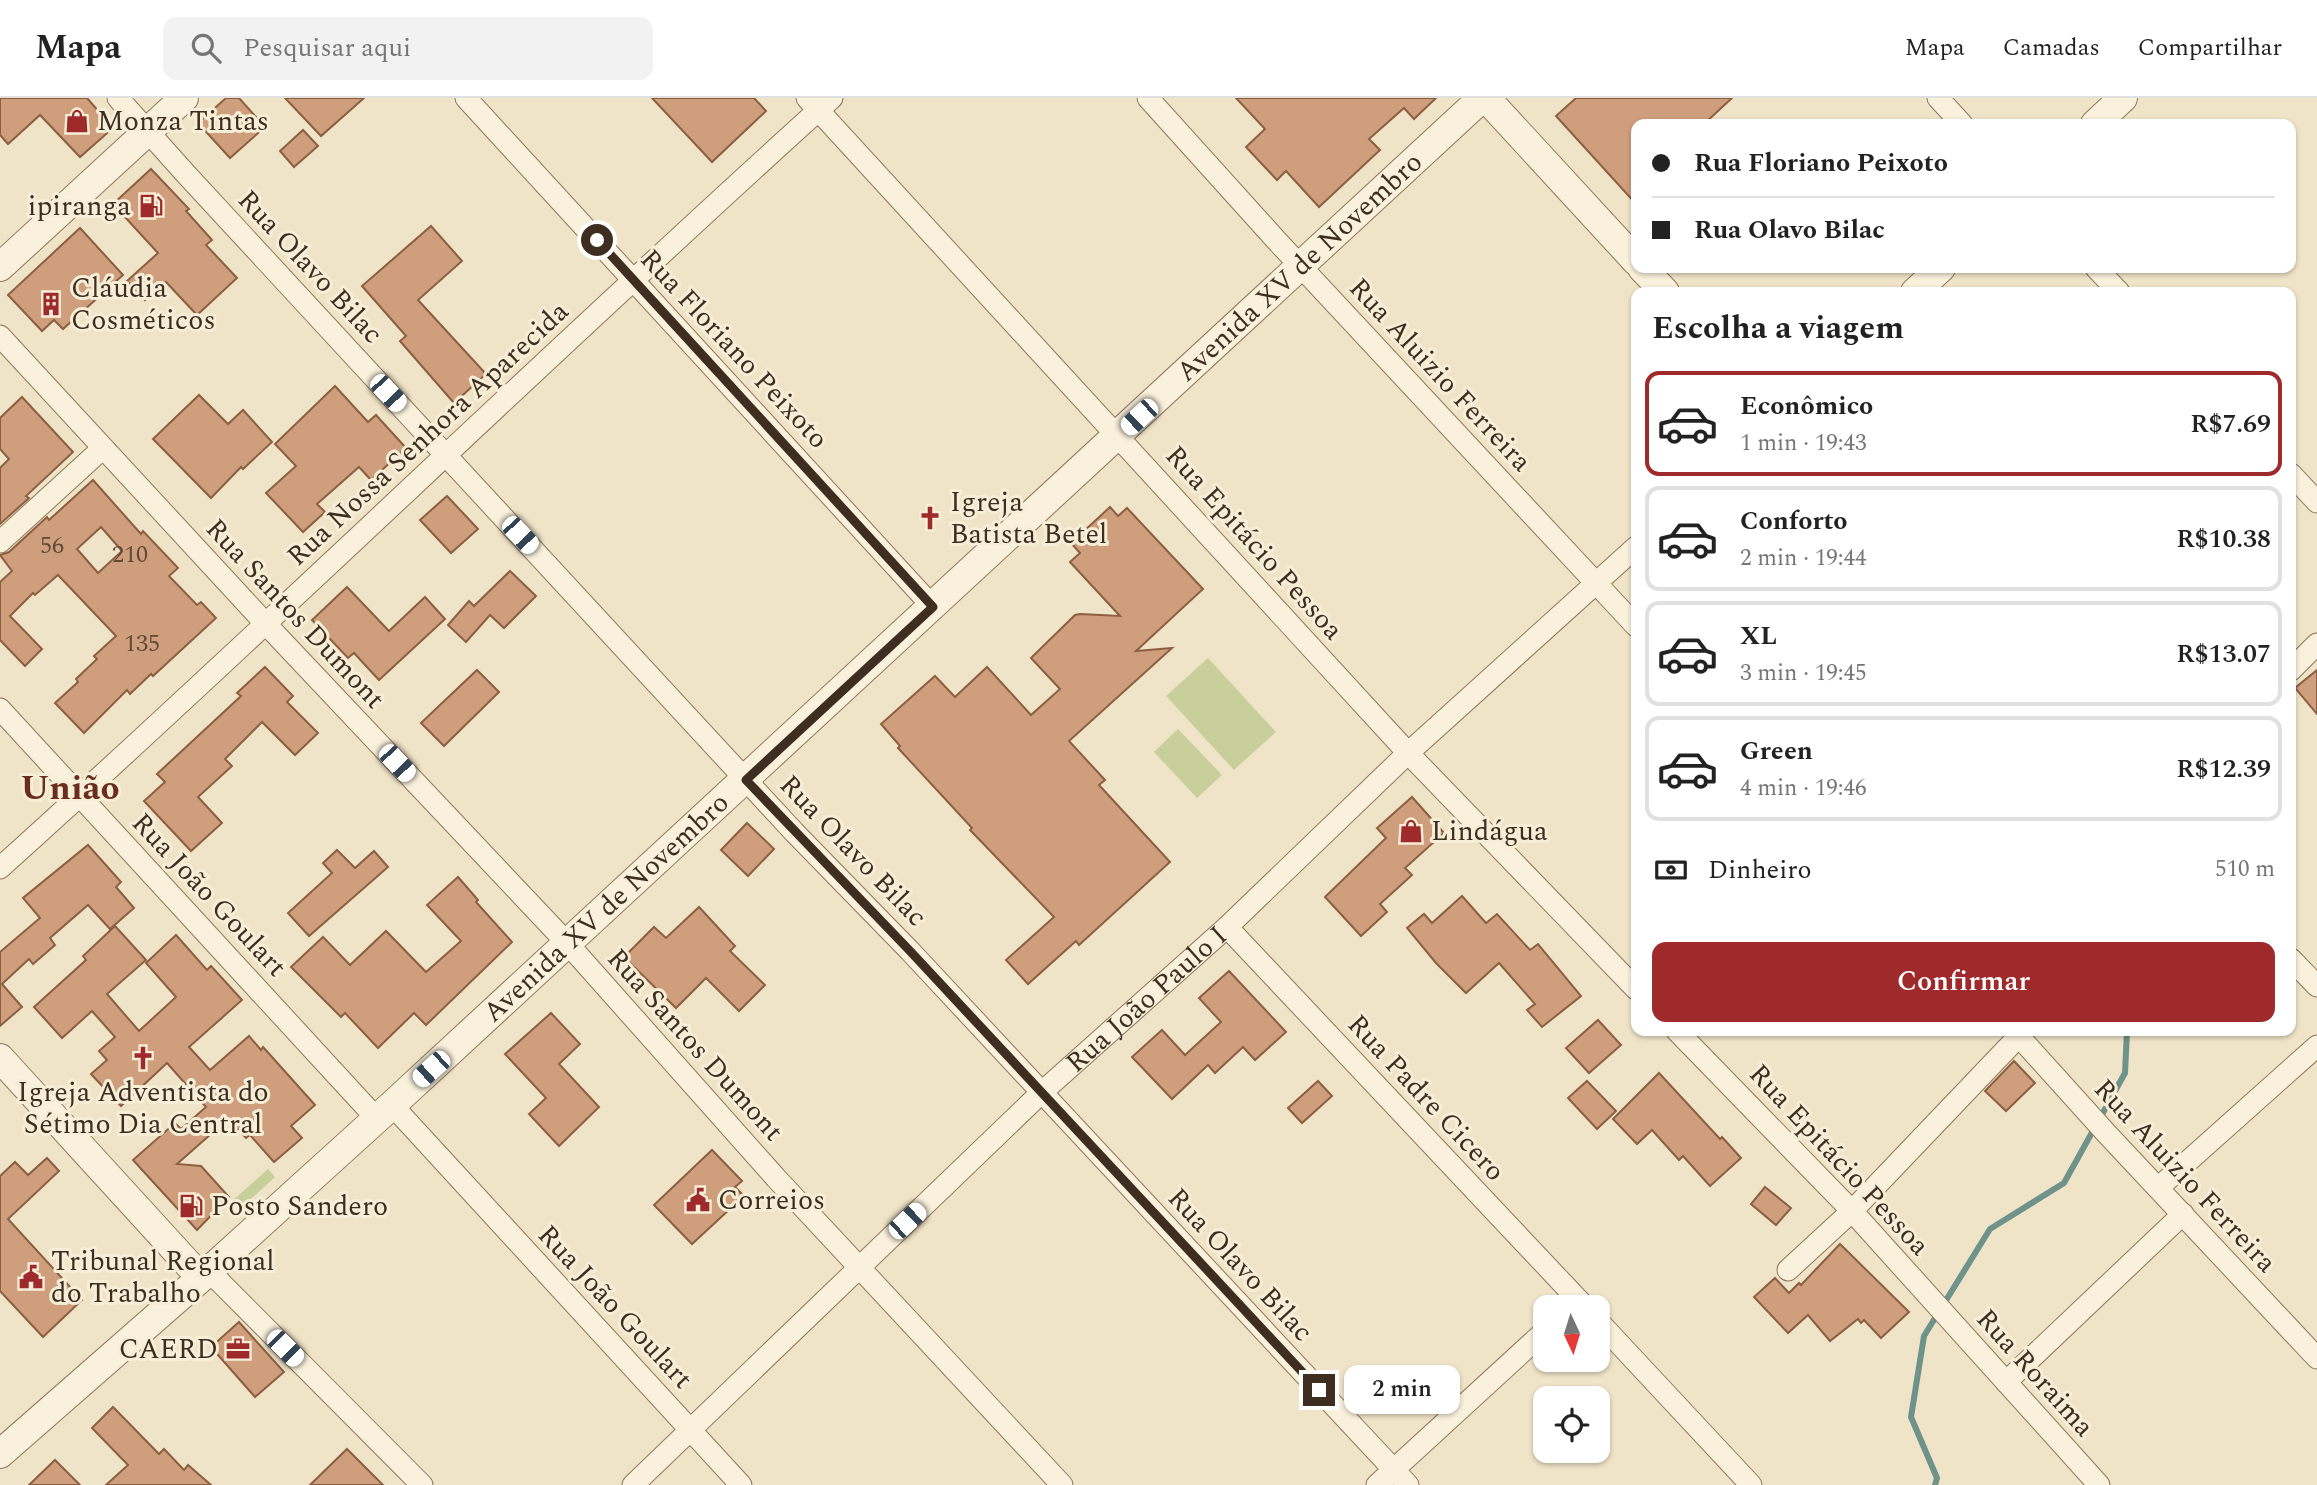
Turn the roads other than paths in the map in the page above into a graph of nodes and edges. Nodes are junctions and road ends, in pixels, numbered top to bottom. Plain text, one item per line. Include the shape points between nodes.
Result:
1 (118, 98) edge
2 (184, 98) edge
3 (466, 98) edge
4 (1148, 98) edge
5 (1484, 98) edge
6 (1938, 98) edge
7 (2123, 98) edge
8 (819, 102) edge
9 (1957, 119) edge
10 (2100, 119) edge
11 (148, 131) junction
12 (1631, 256) edge
13 (1300, 266) junction
14 (0, 267) edge
15 (1647, 273) edge
16 (1936, 273) edge
17 (2101, 273) edge
18 (634, 281) junction
19 (1660, 287) edge
20 (1920, 287) edge
21 (2114, 287) edge
22 (0, 336) edge
23 (1118, 436) junction
24 (103, 449) junction
25 (444, 454) junction
26 (2296, 479) edge
27 (2317, 502) edge
28 (0, 542) edge
29 (1631, 552) edge
30 (1596, 583) junction
31 (933, 607) junction
32 (1631, 621) edge
33 (265, 623) junction
34 (2317, 644) edge
35 (2296, 665) edge
36 (0, 709) edge
37 (1408, 753) junction
38 (746, 780) junction
39 (80, 796) junction
40 (0, 868) edge
41 (1227, 927) junction
42 (568, 944) junction
43 (2296, 963) edge
44 (1631, 984) edge
45 (2317, 986) edge
46 (1681, 1036) edge
47 (2014, 1036) edge
48 (2018, 1036) edge
49 (2317, 1046) edge
50 (0, 1058) edge
51 (1041, 1093) junction
52 (384, 1112) junction
53 (2158, 1188) junction
54 (1852, 1212) junction
55 (2183, 1214) junction
56 (860, 1266) junction
57 (1788, 1270) dead end
58 (205, 1275) junction
59 (1569, 1295) edge
60 (1930, 1299) joint
61 (1610, 1334) edge
62 (1533, 1343) edge
63 (2317, 1358) edge
64 (2006, 1382) junction
65 (690, 1430) junction
66 (0, 1454) edge
67 (1401, 1477) edge
68 (422, 1485) edge
69 (633, 1485) edge
70 (741, 1485) edge
71 (1062, 1485) edge
72 (1377, 1485) edge
73 (1751, 1485) edge
74 (2099, 1485) edge

1 - 11 street, Rua Olavo Bilac
2 - 11 street
3 - 18 street, Rua Floriano Peixoto
4 - 13 street, Rua Aluizio Ferreira
5 - 12 street
5 - 13 street, Avenida XV de Novembro
6 - 9 street
7 - 10 street
8 - 18 street, Rua Nossa Senhora Aparecida
8 - 23 street, Rua Epitácio Pessoa
11 - 14 street
11 - 25 street, Rua Olavo Bilac
13 - 23 street, Avenida XV de Novembro
13 - 30 street, Rua Aluizio Ferreira
15 - 19 street
16 - 20 street
17 - 21 street
18 - 25 street, Rua Nossa Senhora Aparecida
18 - 31 street, Rua Floriano Peixoto
22 - 24 street, Rua Santos Dumont
23 - 31 street, Avenida XV de Novembro
23 - 37 street, Rua Epitácio Pessoa
24 - 28 street
24 - 33 street, Rua Santos Dumont
25 - 33 street, Rua Nossa Senhora Aparecida
25 - 38 street, Rua Olavo Bilac
26 - 27 street
29 - 30 street, Rua João Paulo I
30 - 32 street, Rua Aluizio Ferreira
30 - 37 street, Rua João Paulo I
31 - 38 street, Avenida XV de Novembro
33 - 39 street, Rua Nossa Senhora Aparecida
33 - 42 street, Rua Santos Dumont
34 - 35 street
36 - 39 street, Rua João Goulart
37 - 41 street, Rua João Paulo I
37 - 44 street, Rua Epitácio Pessoa
38 - 42 street, Avenida XV de Novembro
38 - 51 street, Rua Olavo Bilac
39 - 40 street, Rua Nossa Senhora Aparecida
39 - 52 street, Rua João Goulart
41 - 51 street, Rua João Paulo I
41 - 59 street, Rua Padre Cicero
42 - 52 street, Avenida XV de Novembro
42 - 56 street, Rua Santos Dumont
43 - 45 street
46 - 54 street, Rua Epitácio Pessoa
47 - 54 street
48 - 53 street, Rua Aluizio Ferreira
49 - 53 street
50 - 58 street
51 - 56 street, Rua João Paulo I
51 - 67 street, Rua Olavo Bilac
52 - 58 street, Avenida XV de Novembro
52 - 65 street, Rua João Goulart
53 - 55 street, Rua Aluizio Ferreira
54 - 57 street
54 - 60 street, Rua Epitácio Pessoa
55 - 63 street, Rua Aluizio Ferreira
55 - 64 street
56 - 65 street, Rua João Paulo I
56 - 71 street, Rua Santos Dumont
58 - 66 street, Avenida XV de Novembro
58 - 68 street
60 - 64 street, Rua Roraima
61 - 73 street
62 - 67 street
64 - 74 street, Rua Roraima
65 - 69 street, Rua João Paulo I
65 - 70 street, Rua João Goulart
67 - 72 street

